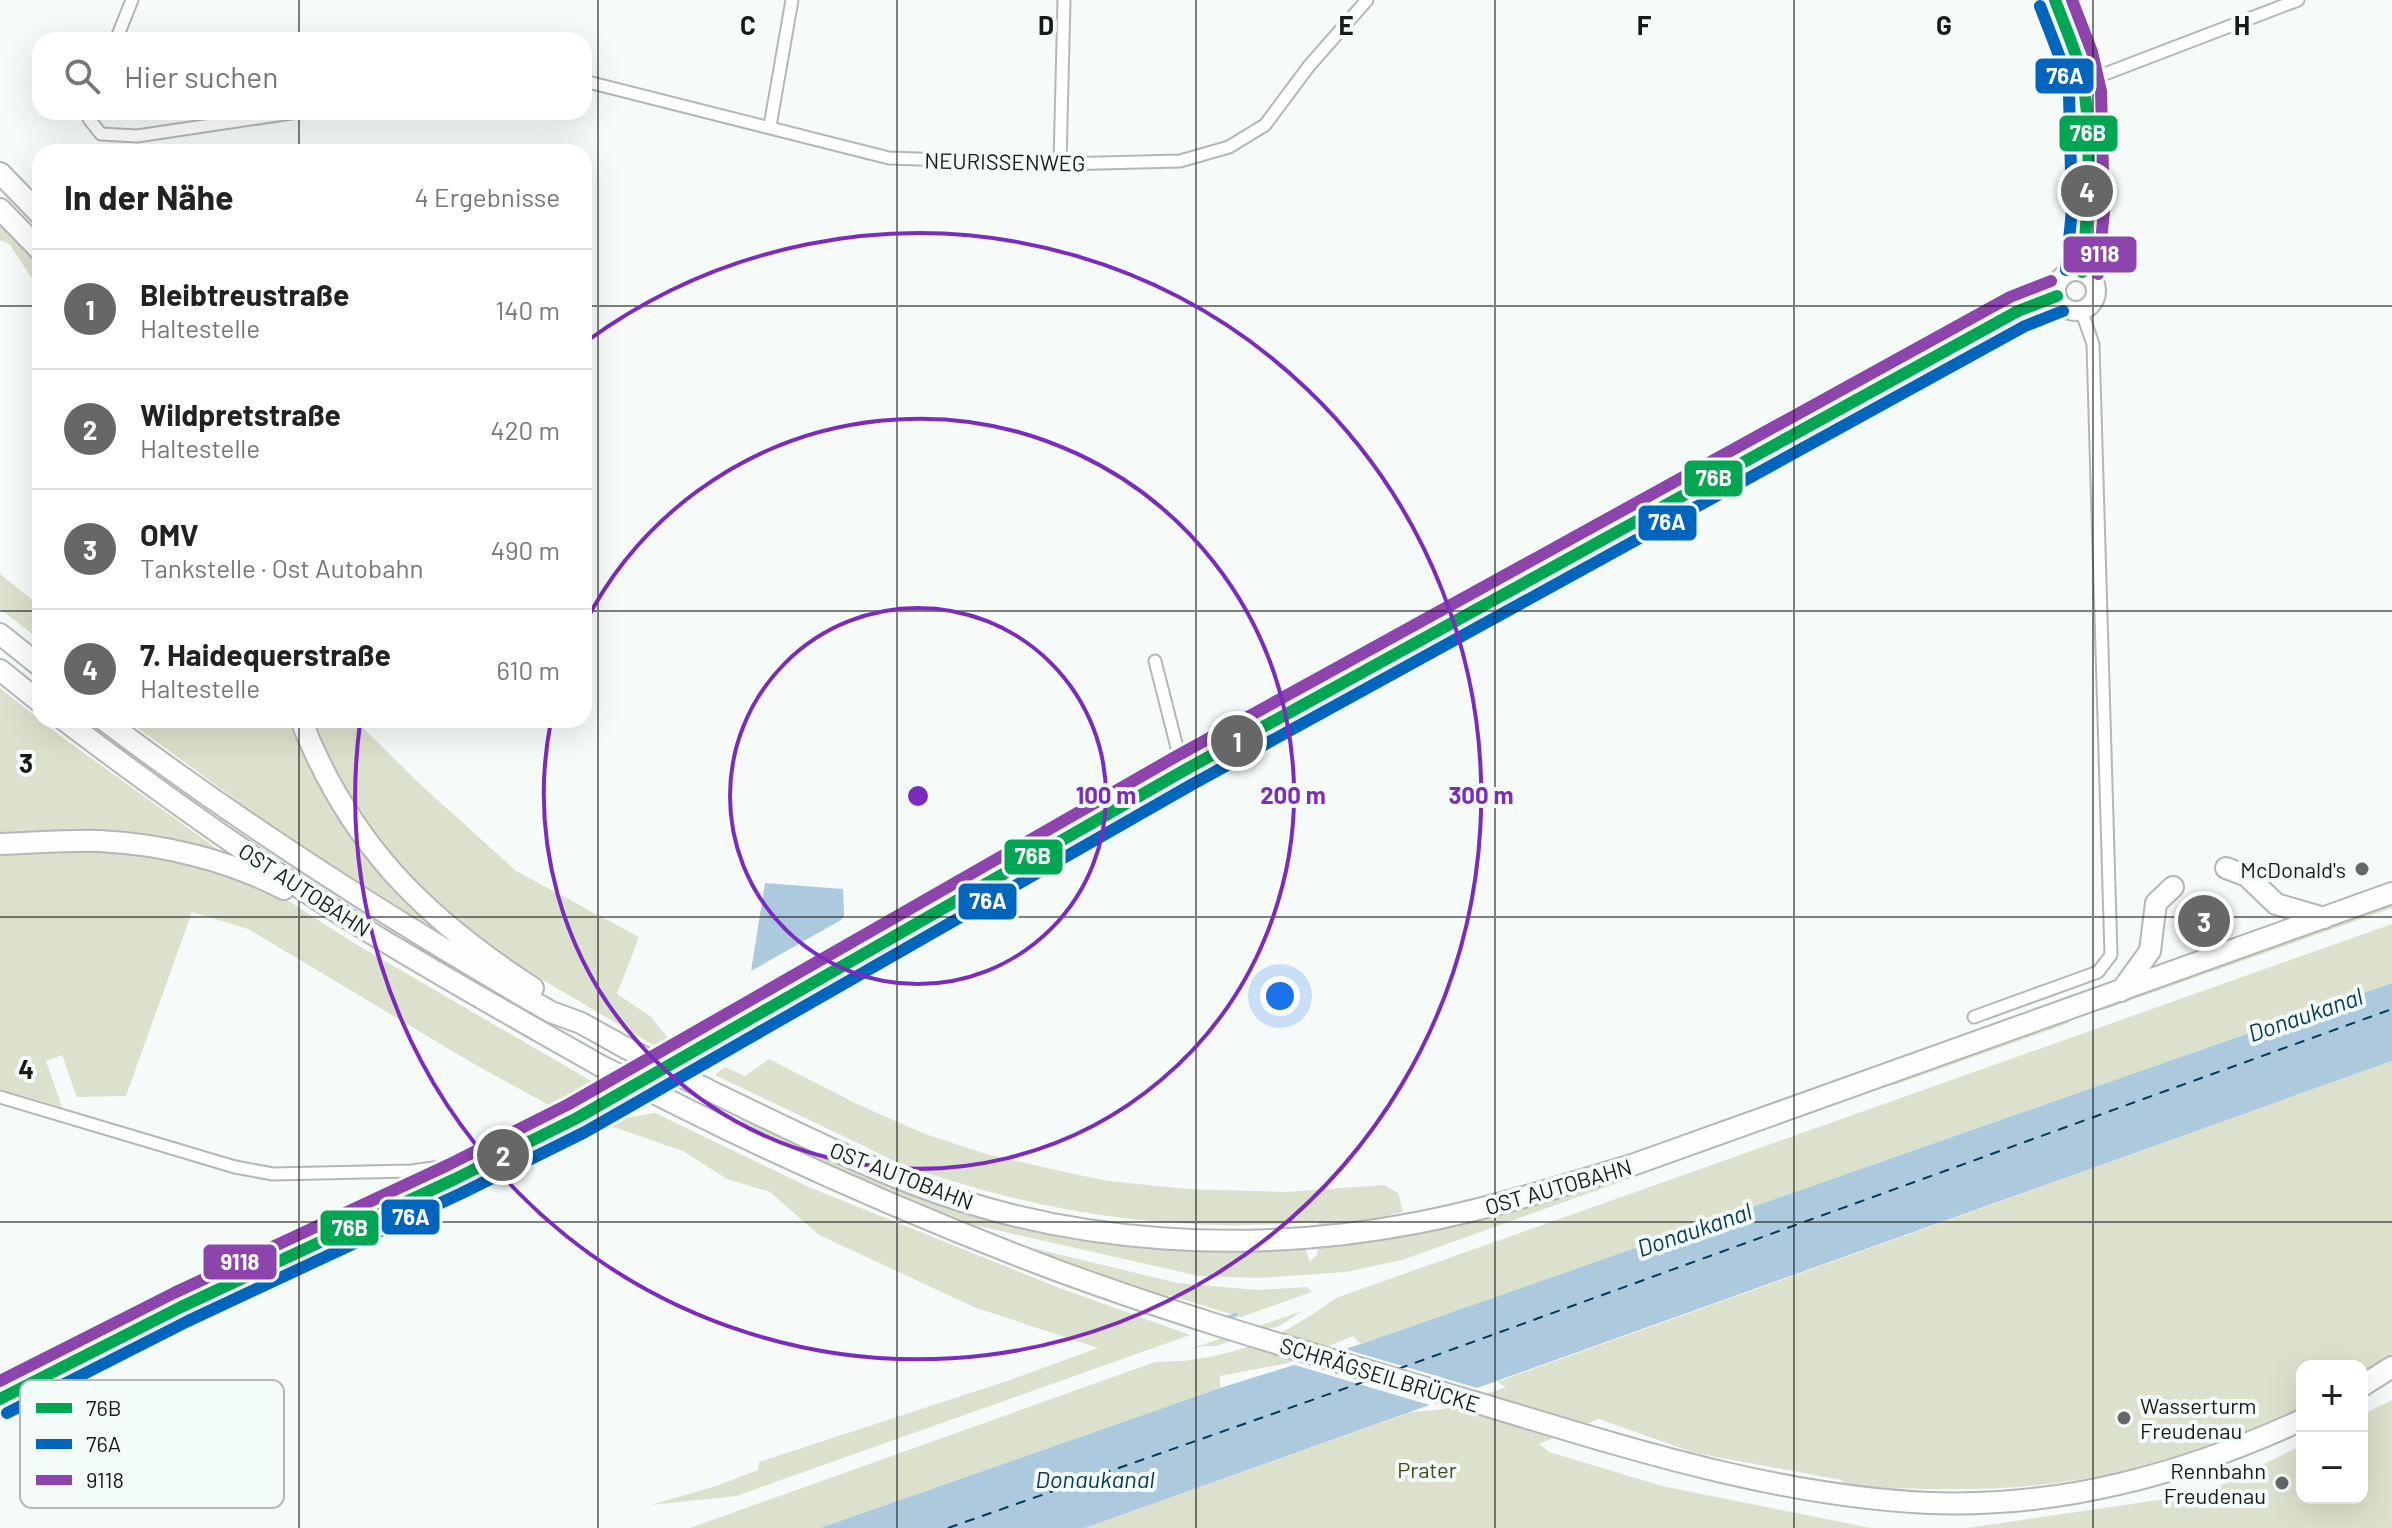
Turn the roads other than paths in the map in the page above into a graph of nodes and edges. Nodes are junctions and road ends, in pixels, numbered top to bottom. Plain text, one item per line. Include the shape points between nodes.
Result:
1 (132, 0) edge
2 (792, 0) edge
3 (1064, 0) edge
4 (1367, 0) edge
5 (2055, 0) edge
6 (2298, 0) edge
7 (119, 32) edge
8 (2084, 82) junction
9 (592, 83) edge
10 (92, 120) edge
11 (244, 120) edge
12 (770, 126) junction
13 (1060, 164) junction
14 (0, 173) edge
15 (32, 206) edge
16 (0, 209) edge
17 (0, 219) edge
18 (21, 230) junction
19 (32, 242) edge
20 (2082, 272) junction
21 (2057, 296) junction
22 (2081, 310) junction
23 (0, 634) edge
24 (32, 660) edge
25 (1155, 661) dead end
26 (0, 670) edge
27 (32, 696) edge
28 (75, 728) edge
29 (115, 728) edge
30 (305, 728) edge
31 (1183, 771) junction
32 (0, 844) edge
33 (2226, 868) dead end
34 (2173, 887) dead end
35 (2392, 893) edge
36 (2324, 918) junction
37 (356, 924) junction
38 (2121, 991) junction
39 (1974, 1017) dead end
40 (581, 1023) junction
41 (0, 1097) edge
42 (455, 1179) junction
43 (1165, 1307) joint
44 (2392, 1367) edge
45 (38, 1380) edge
46 (2368, 1382) edge
47 (20, 1389) edge
48 (0, 1399) edge
49 (2296, 1423) edge

1 - 7 street
2 - 12 street
3 - 13 street
4 - 13 street, NEURISSENWEG via 1265,125 1229,147 1180,161
5 - 8 main road
6 - 8 street
8 - 20 main road via 2088,211
9 - 12 street, NEURISSENWEG
10 - 11 street via 101,134 137,136
12 - 13 street, NEURISSENWEG via 889,158
14 - 15 highway
16 - 18 highway
17 - 18 highway
18 - 19 highway
20 - 21 main road via 2064,275
20 - 22 main road via 2096,289 2093,302
21 - 22 main road via 2064,307
21 - 31 main road via 1988,327
22 - 39 street via 2093,344 2111,955 2098,972
23 - 24 highway
25 - 31 street
26 - 27 highway
28 - 37 highway, OST AUTOBAHN
29 - 40 highway, OST AUTOBAHN via 371,906 551,1012
30 - 40 highway via 338,798 393,875 481,954
31 - 42 main road via 577,1118
32 - 37 highway via 99,841 158,847 270,882
33 - 36 highway via 2254,871 2276,904
34 - 38 highway via 2156,903 2150,951
35 - 36 highway, OST AUTOBAHN
36 - 38 highway, OST AUTOBAHN
37 - 43 highway, OST AUTOBAHN, bridge via 461,988 680,1106 900,1207
38 - 40 highway, OST AUTOBAHN, bridge via 1632,1165 1511,1202 1330,1236 1240,1241 1082,1229 998,1211 913,1184 708,1090
41 - 42 street via 273,1174 441,1167
42 - 45 main road
43 - 49 highway, SCHRÄGSEILBRÜCKE via 1596,1438 1831,1494 1976,1503 2118,1486 2226,1454
44 - 46 highway
47 - 48 main road

